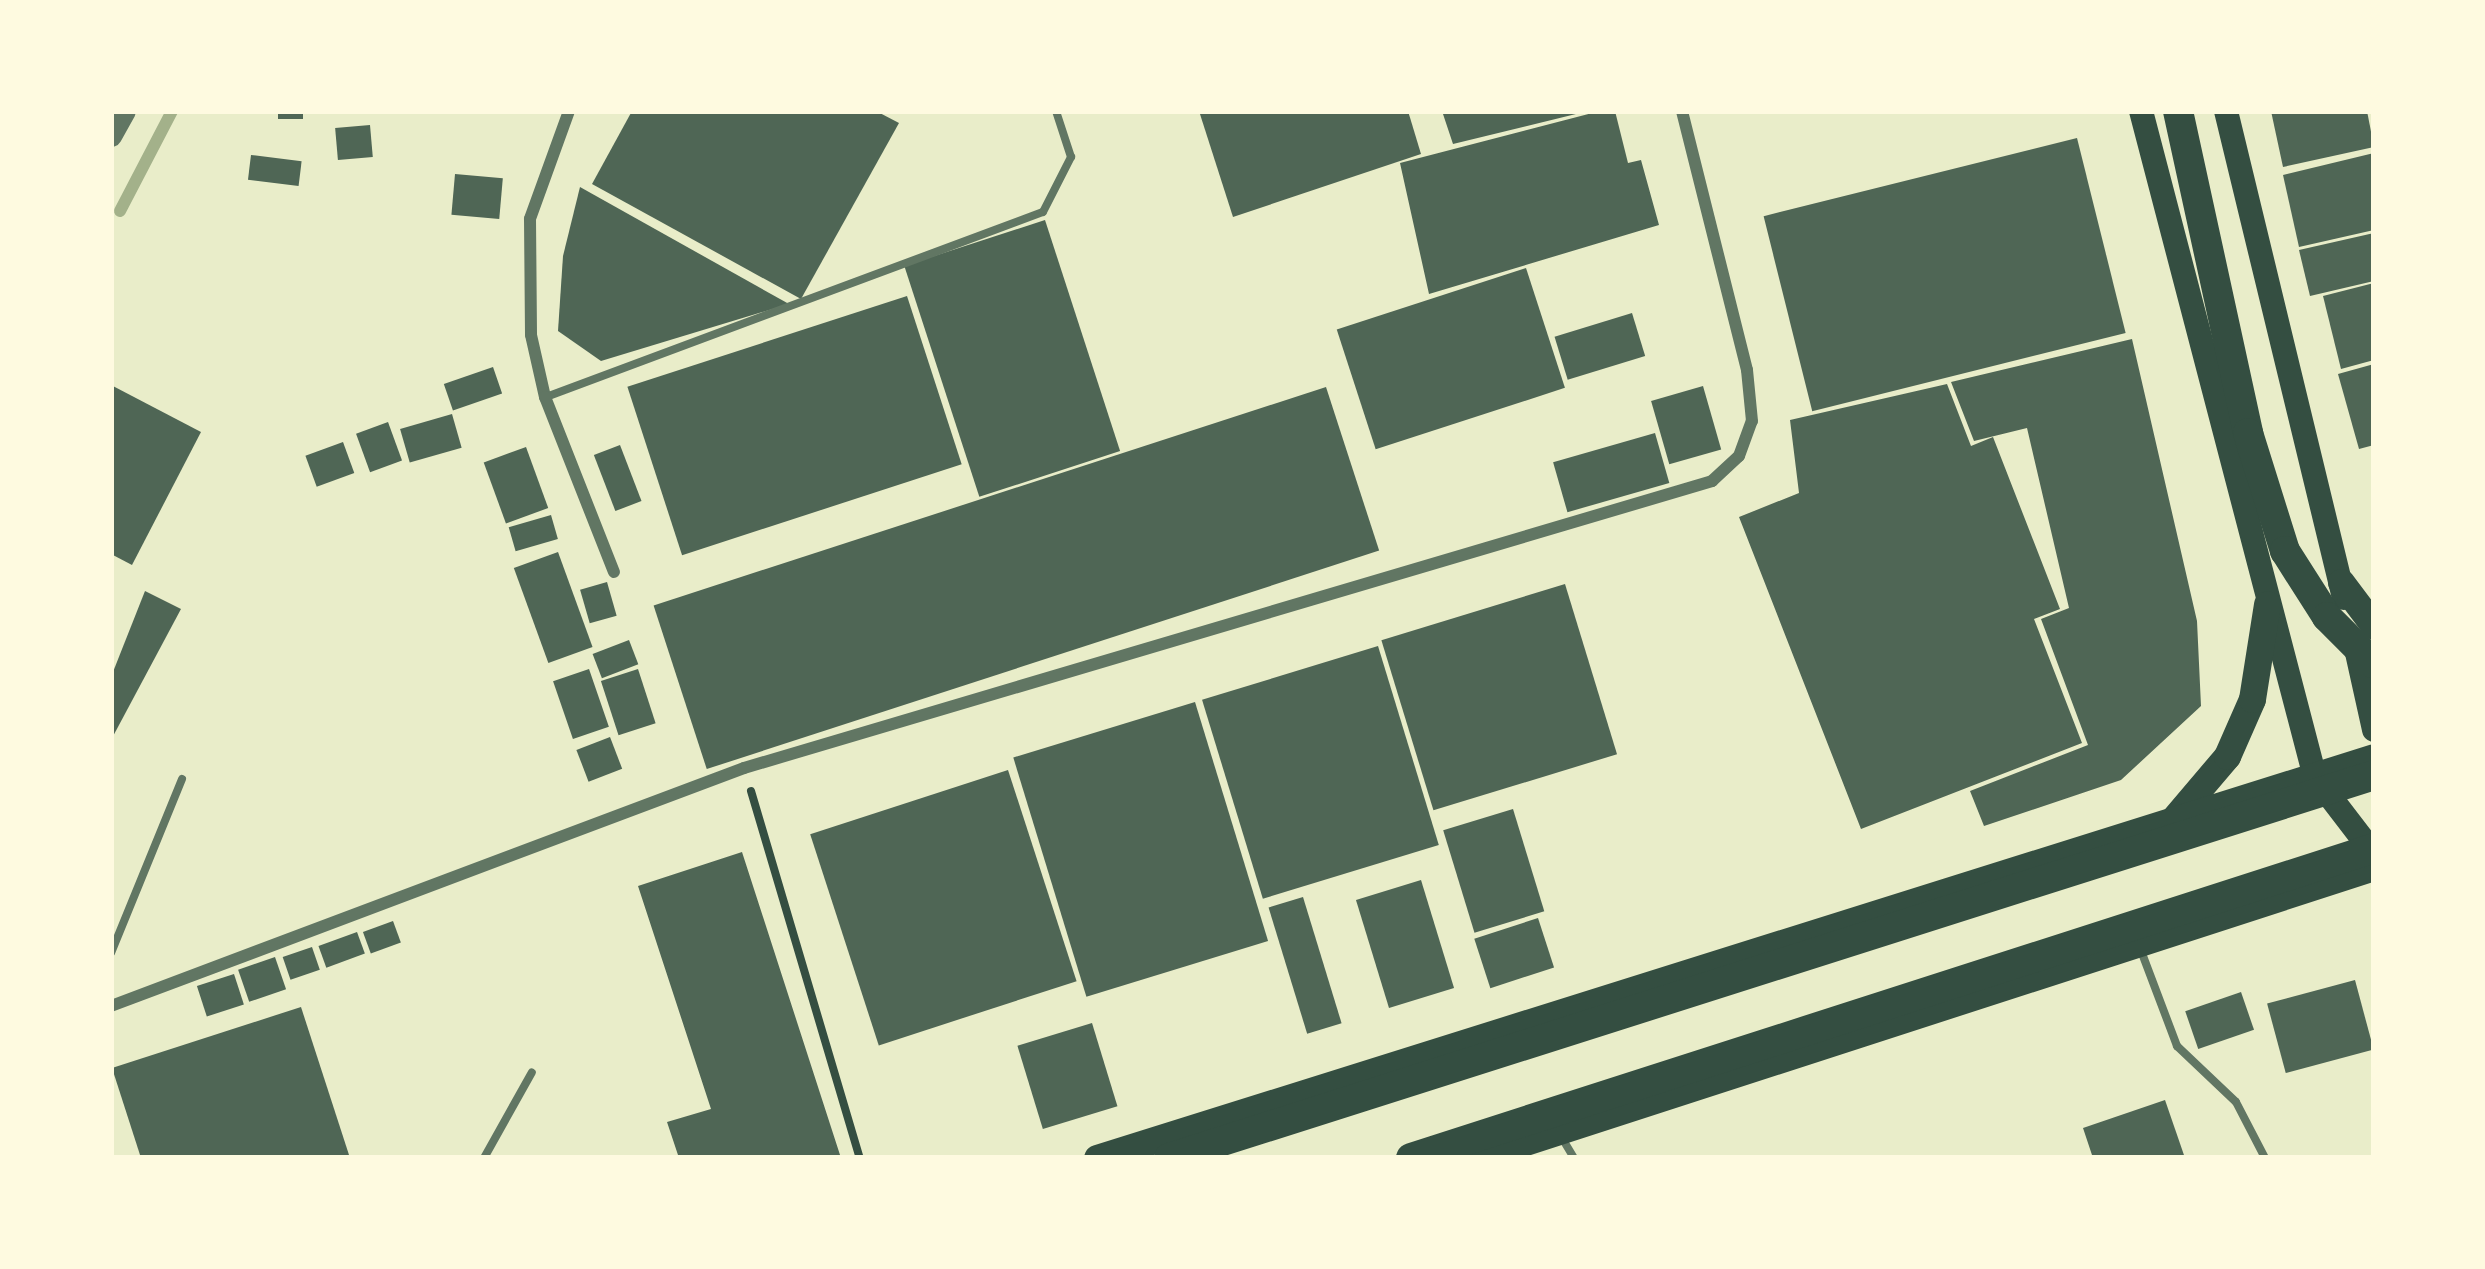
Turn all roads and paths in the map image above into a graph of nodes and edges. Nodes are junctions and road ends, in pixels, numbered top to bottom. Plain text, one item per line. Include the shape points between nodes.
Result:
1 (124, 111) edge
2 (569, 111) edge
3 (1056, 111) edge
4 (1682, 111) edge
5 (2141, 111) edge
6 (2178, 111) edge
7 (2226, 111) edge
8 (111, 136) edge
9 (545, 397) junction
10 (614, 572) dead end
11 (2341, 582) junction
12 (2266, 604) junction
13 (2374, 626) edge
14 (2374, 664) edge
15 (2374, 730) edge
16 (2374, 757) edge
17 (744, 768) junction
18 (2374, 776) edge
19 (2315, 777) junction
20 (182, 778) dead end
21 (2171, 822) junction
22 (2374, 851) edge
23 (2374, 867) edge
24 (2138, 943) junction
25 (111, 953) edge
26 (111, 1006) edge
27 (532, 1072) dead end
28 (1558, 1131) junction
29 (484, 1158) edge
30 (860, 1158) edge
31 (1096, 1158) edge
32 (1168, 1158) edge
33 (1411, 1158) edge
34 (1476, 1158) edge
35 (1574, 1158) edge
36 (2265, 1158) edge

1 - 8 street
2 - 9 street via 530,219 531,335
3 - 9 lane via 1071,157 1042,212
4 - 17 street via 1747,370 1752,421 1739,456 1712,481
5 - 12 main road
6 - 14 highway via 2248,433 2285,551 2327,617
7 - 11 main road
9 - 10 street
11 - 13 main road
11 - 15 main road
12 - 19 main road
12 - 21 main road via 2244,718 2227,756
16 - 19 main road
17 - 26 street
17 - 30 path
18 - 32 highway
19 - 21 main road
19 - 22 main road
20 - 25 lane
21 - 31 main road
22 - 33 highway
23 - 24 main road
24 - 28 main road
24 - 36 lane via 2177,1046 2236,1102
27 - 29 lane
28 - 34 main road
28 - 35 lane

